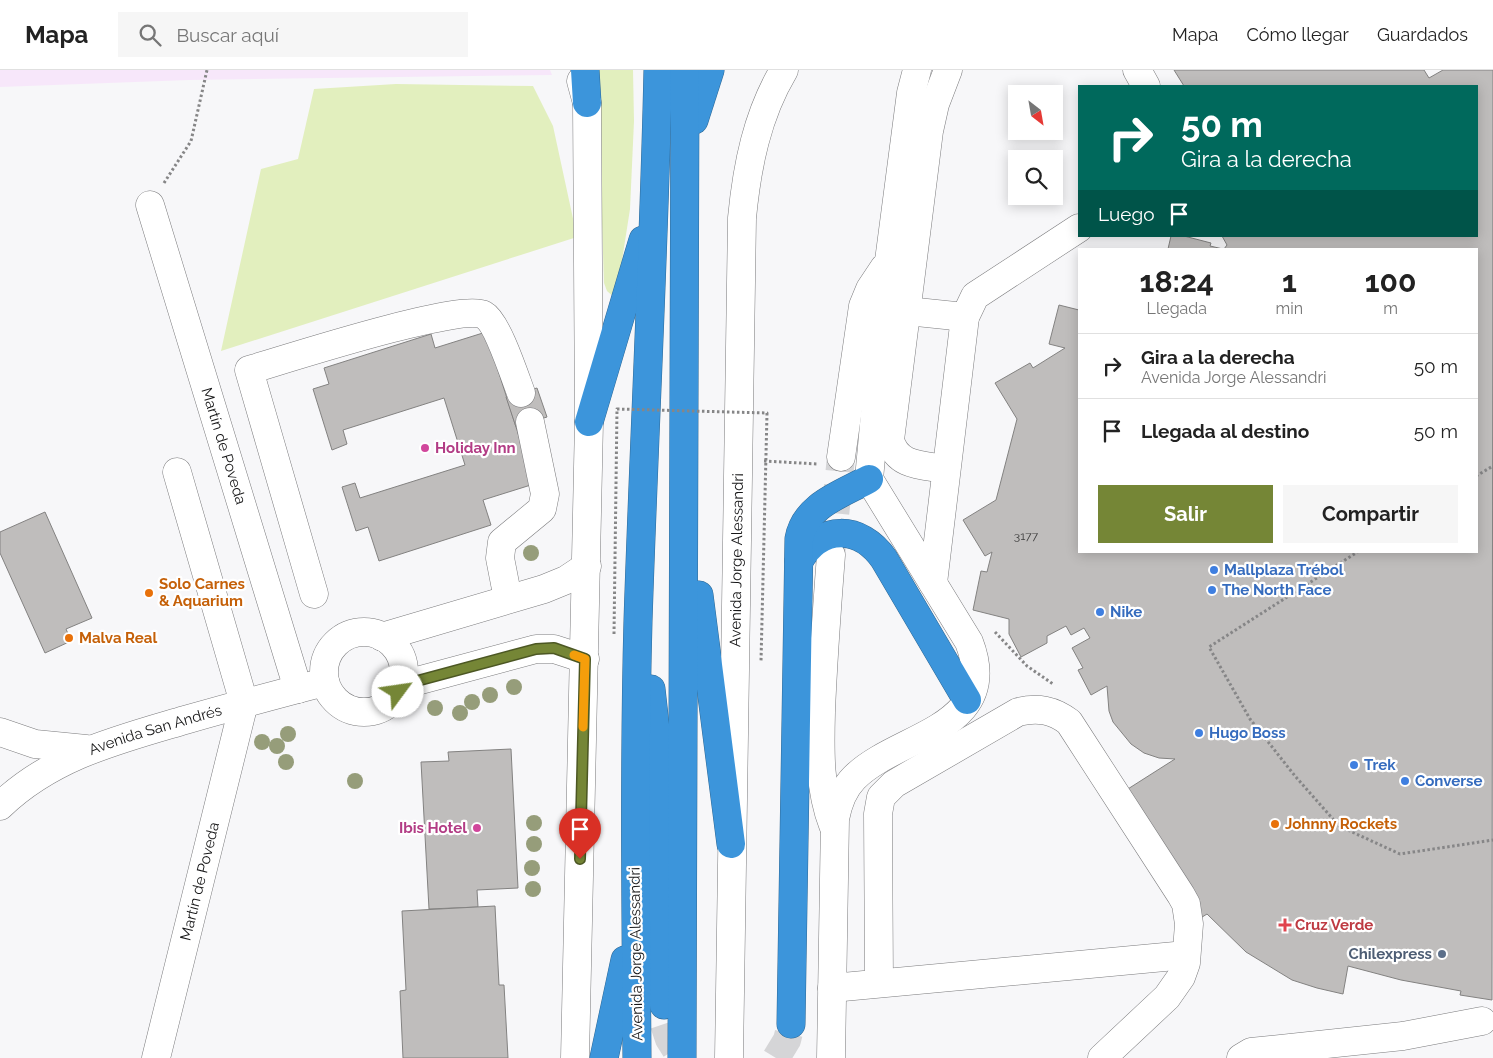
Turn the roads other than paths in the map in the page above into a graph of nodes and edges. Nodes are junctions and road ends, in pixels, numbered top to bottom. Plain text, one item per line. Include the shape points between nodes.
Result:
1 (576, 70) edge
2 (585, 70) edge
3 (658, 70) edge
4 (685, 70) edge
5 (710, 70) edge
6 (784, 70) edge
7 (916, 70) edge
8 (948, 70) edge
9 (1137, 70) edge
10 (1145, 85) edge
11 (587, 103) junction
12 (685, 150) junction
13 (655, 200) junction
14 (150, 205) road end
15 (1078, 229) edge
16 (889, 261) junction
17 (907, 311) junction
18 (965, 317) junction
19 (521, 393) dead end
20 (530, 422) dead end
21 (590, 422) junction
22 (841, 458) tunnel mouth
23 (946, 469) junction
24 (176, 472) dead end
25 (869, 479) junction
26 (685, 487) junction
27 (831, 555) tunnel mouth
28 (799, 561) junction
29 (587, 566) junction
30 (933, 583) junction
31 (314, 594) dead end
32 (508, 599) junction
33 (638, 621) junction
34 (382, 637) junction
35 (585, 659) junction
36 (325, 682) junction
37 (402, 685) junction
38 (298, 689) junction
39 (967, 700) junction
40 (244, 703) junction
41 (0, 732) edge
42 (88, 750) junction
43 (0, 806) edge
44 (835, 831) junction
45 (731, 844) junction
46 (634, 915) junction
47 (1186, 955) junction
48 (879, 983) junction
49 (832, 988) junction
50 (1482, 1022) dead end
51 (664, 1024) tunnel mouth
52 (791, 1024) tunnel mouth
53 (156, 1058) edge
54 (575, 1058) edge
55 (604, 1058) edge
56 (637, 1058) edge
57 (682, 1058) edge
58 (729, 1058) edge
59 (831, 1058) edge
60 (1102, 1058) edge
61 (1241, 1058) edge

1 - 11 street
2 - 11 highway
3 - 13 highway, Avenida Jorge Alessandri
4 - 12 highway
5 - 12 highway
6 - 45 street, Avenida Jorge Alessandri via 767,104 748,165 742,218
7 - 16 street
8 - 17 street via 929,131
9 - 10 street
11 - 21 street
12 - 26 highway
13 - 21 highway
13 - 33 highway, Avenida Jorge Alessandri
14 - 38 street, Martín de Poveda
15 - 18 street via 975,296
16 - 22 street via 863,306
16 - 25 street
17 - 18 street
17 - 23 street via 891,432 892,448 903,461
18 - 23 street
19 - 31 street via 496,332 486,316 479,312 416,322 249,370
20 - 32 street via 545,494 542,509 502,542 500,558
21 - 29 street
23 - 30 street
24 - 40 street
25 - 28 highway via 808,515 800,530
25 - 30 street
26 - 45 highway
26 - 57 highway
27 - 44 street via 822,671 821,736 824,797
28 - 39 highway via 809,547 830,535 851,534 868,542 884,559
28 - 52 highway
29 - 32 street via 555,584
29 - 35 street
30 - 39 street via 974,654 974,680
32 - 34 street
33 - 46 highway, Avenida Jorge Alessandri
33 - 51 highway via 654,706 660,770
34 - 36 street via 360,632 339,641 326,660
34 - 37 street via 401,657
35 - 37 street via 554,648 536,649
35 - 54 street
36 - 37 street via 342,706 361,712 387,704
36 - 38 street, Avenida San Andrés
38 - 40 street, Avenida San Andrés
39 - 44 street via 946,724 873,764 856,777 840,801
40 - 42 street, Avenida San Andrés
40 - 53 street, Martín de Poveda
41 - 42 street via 35,744
42 - 43 street, Avenida San Andrés via 43,772
44 - 49 street
45 - 58 street, Avenida Jorge Alessandri
46 - 55 highway
46 - 56 highway, Avenida Jorge Alessandri
47 - 48 street
47 - 48 street via 1189,924 1181,895 1069,722 1048,710 1028,710 1018,712 894,784 881,797 878,814
47 - 60 street via 1181,977 1167,997
48 - 49 street
49 - 59 street
50 - 61 street via 1403,1036 1251,1052

